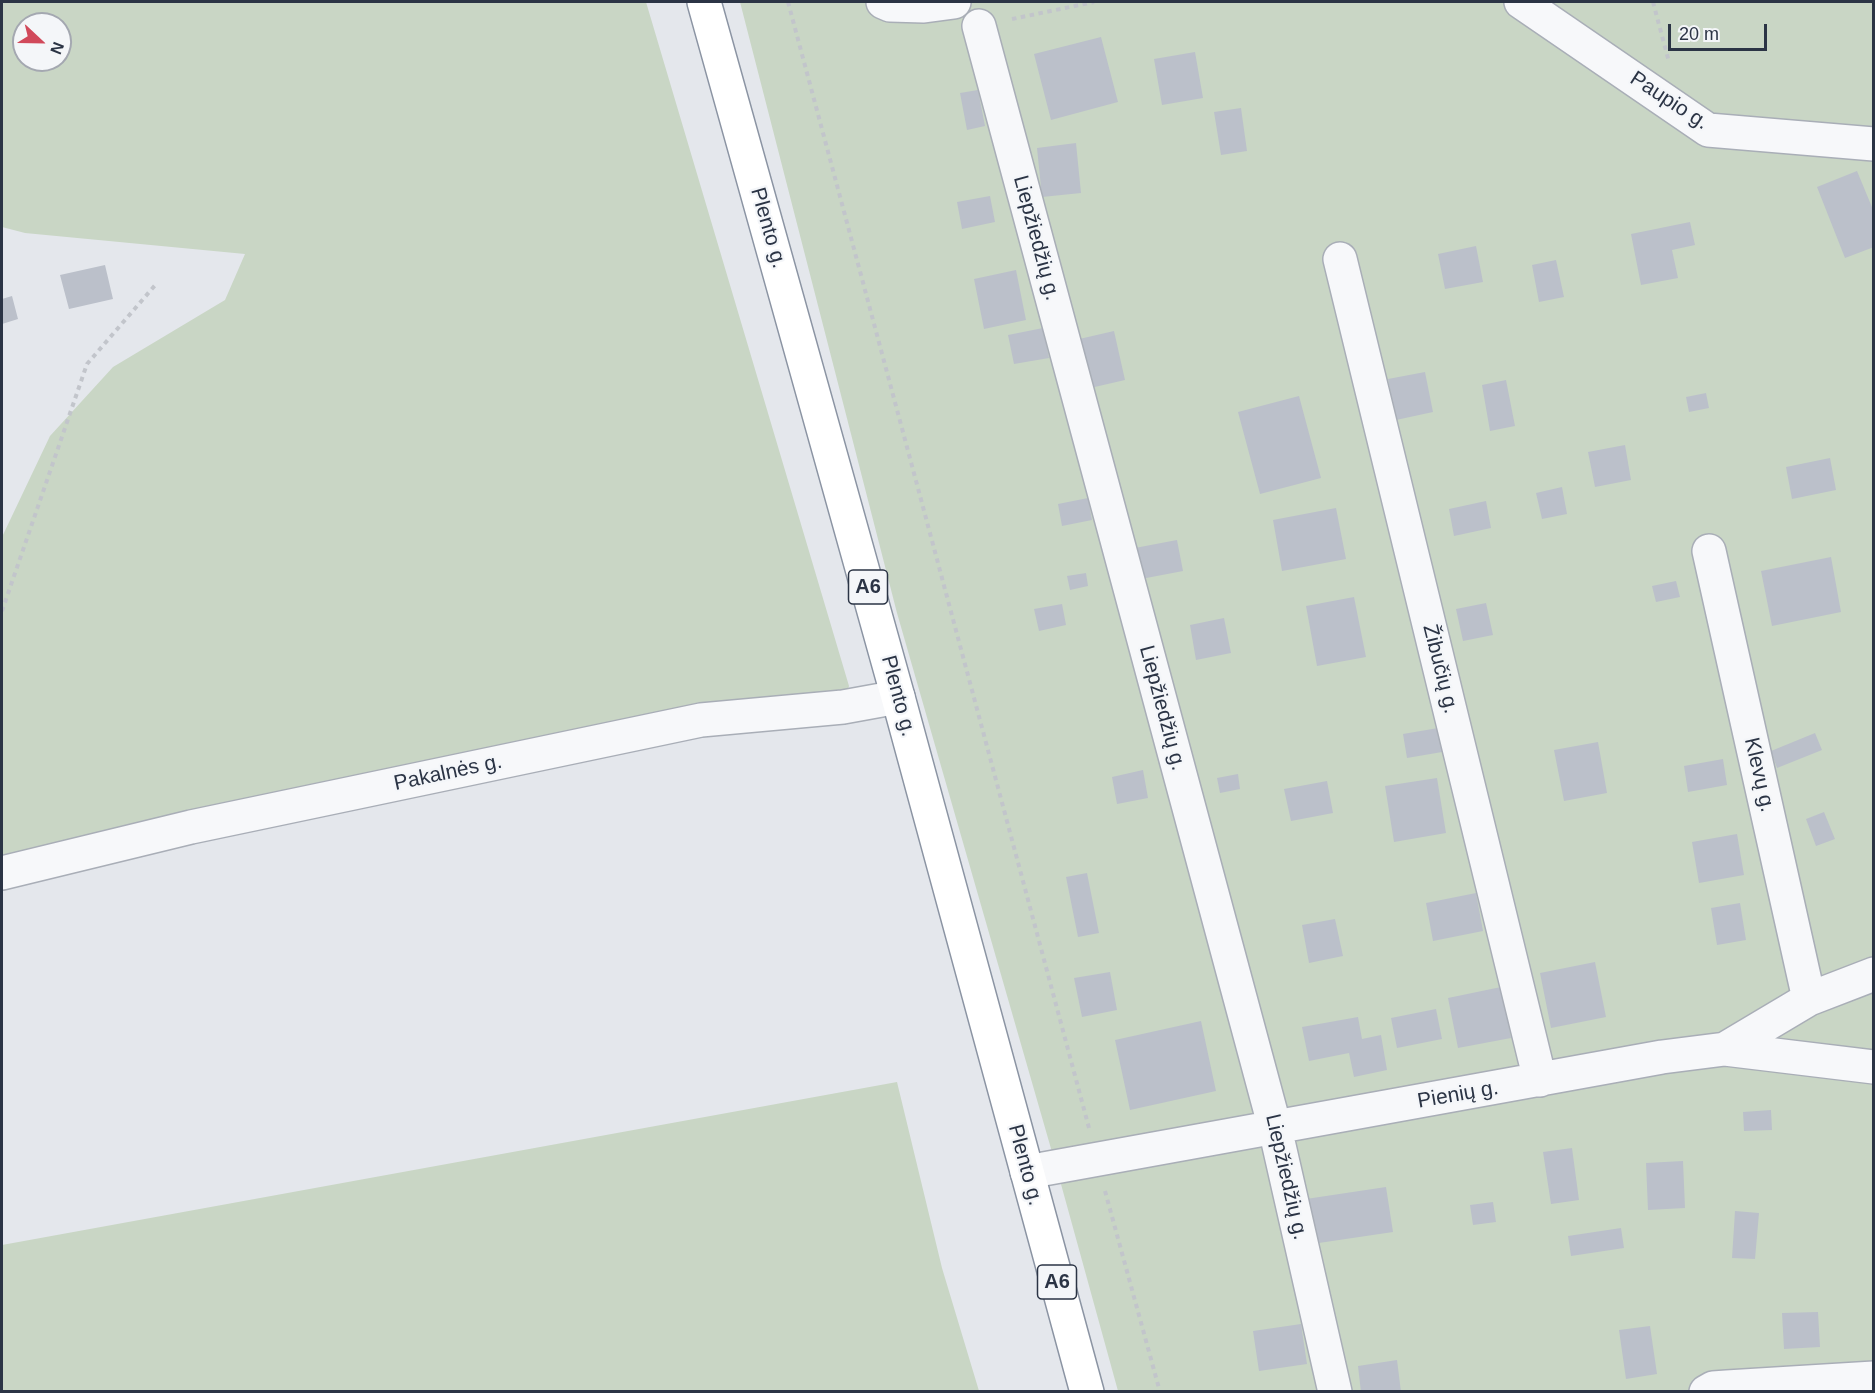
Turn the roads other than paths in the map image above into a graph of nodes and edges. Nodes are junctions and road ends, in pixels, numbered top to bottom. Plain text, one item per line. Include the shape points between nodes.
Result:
1 (704, 2) edge
2 (883, 2) edge
3 (954, 2) edge
4 (1521, 2) edge
5 (979, 26) road end
6 (1874, 144) edge
7 (1340, 259) dead end
8 (1709, 551) dead end
9 (898, 697) junction
10 (2, 873) edge
11 (1874, 974) edge
12 (1809, 999) junction
13 (1725, 1049) junction
14 (1874, 1067) edge
15 (1540, 1080) junction
16 (1275, 1128) junction
17 (1027, 1173) junction
18 (1874, 1378) edge
19 (1087, 1392) edge
20 (1335, 1392) edge
21 (1706, 1392) edge

1 - 9 highway, Plento g. / A6
2 - 3 street via 924,6
4 - 6 street, Paupio g. via 1708,130
5 - 16 street, Liepžiedžių g.
7 - 15 street, Žibučių g.
8 - 12 street, Klevų g.
9 - 10 street, Pakalnės g. via 843,707 701,720 191,827
9 - 17 highway, Plento g. / A6
11 - 12 street, Pienių g.
12 - 13 street, Pienių g.
13 - 14 street
13 - 15 street, Pienių g.
15 - 16 street, Pienių g.
16 - 17 street, Pienių g.
16 - 20 street, Liepžiedžių g.
17 - 19 highway, Plento g. / A6
18 - 21 street via 1713,1388

